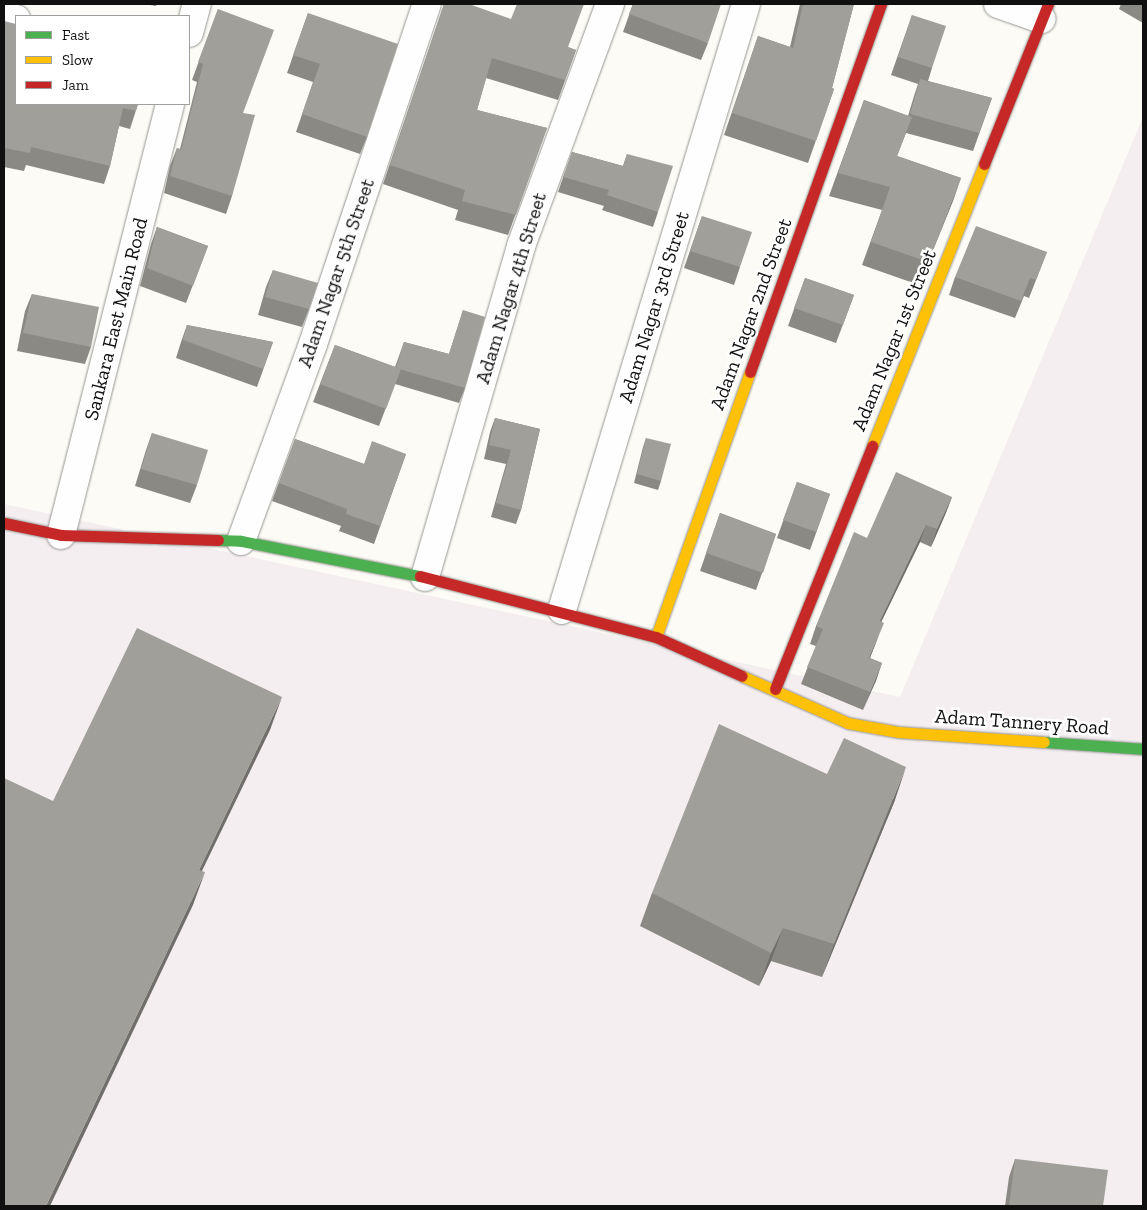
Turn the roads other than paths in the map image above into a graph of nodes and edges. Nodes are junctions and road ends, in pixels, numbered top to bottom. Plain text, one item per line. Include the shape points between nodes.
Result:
1 (197, 4) edge
2 (427, 4) edge
3 (610, 4) edge
4 (746, 4) edge
5 (881, 4) edge
6 (998, 4) edge
7 (1045, 11) edge
8 (190, 29) edge
9 (170, 105) edge
10 (4, 523) edge
11 (61, 535) junction
12 (241, 541) junction
13 (425, 577) junction
14 (562, 610) junction
15 (656, 638) junction
16 (775, 690) junction
17 (1143, 749) edge

1 - 8 street
2 - 12 street, Adam Nagar 5th Street via 313,344
3 - 13 street, Adam Nagar 4th Street via 521,246
4 - 14 street, Adam Nagar 3rd Street
5 - 15 street, Adam Nagar 2nd Street
6 - 7 street
7 - 16 street, Adam Nagar 1st Street
9 - 11 street, Sankara East Main Road
10 - 11 street, Adam Tannery Road
11 - 12 street, Adam Tannery Road
12 - 13 street, Adam Tannery Road
13 - 14 street, Adam Tannery Road
14 - 15 street, Adam Tannery Road
15 - 16 street, Adam Tannery Road
16 - 17 street, Adam Tannery Road via 848,723 898,732

